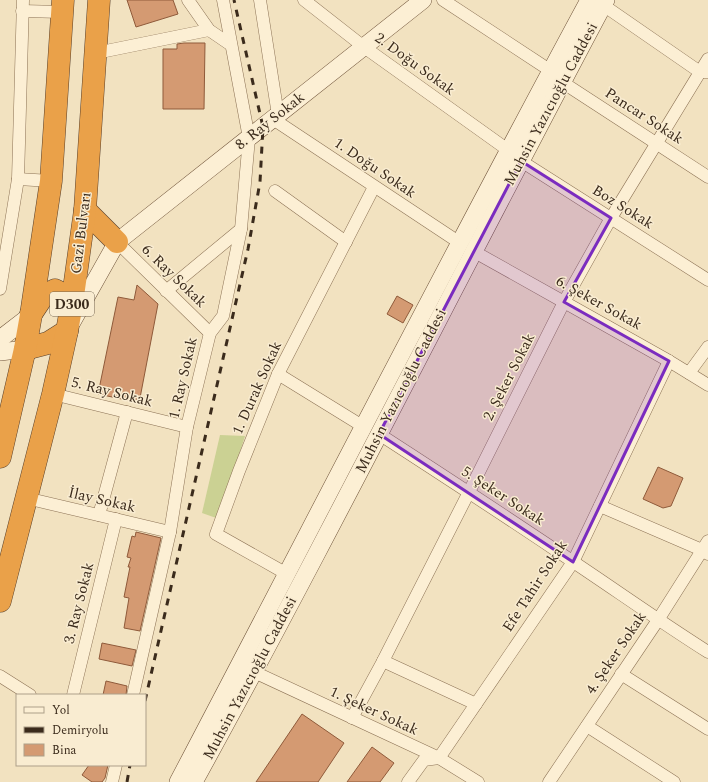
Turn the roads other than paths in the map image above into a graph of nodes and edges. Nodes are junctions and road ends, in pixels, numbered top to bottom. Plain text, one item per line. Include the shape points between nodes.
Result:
1 (100, 0) edge
2 (188, 0) edge
3 (223, 0) edge
4 (260, 0) edge
5 (304, 0) edge
6 (423, 0) edge
7 (444, 0) edge
8 (600, 2) edge
9 (22, 5) edge
10 (63, 6) edge
11 (208, 30) junction
12 (231, 45) junction
13 (364, 47) junction
14 (96, 53) junction
15 (708, 59) edge
16 (704, 72) edge
17 (557, 76) junction
18 (275, 117) junction
19 (249, 138) junction
20 (657, 144) junction
21 (515, 156) junction
22 (708, 177) edge
23 (18, 179) junction
24 (51, 181) junction
25 (374, 187) junction
26 (275, 191) dead end
27 (85, 210) junction
28 (611, 218) junction
29 (241, 229) junction
30 (116, 242) junction
31 (346, 242) junction
32 (466, 247) junction
33 (708, 280) edge
34 (0, 289) edge
35 (166, 291) junction
36 (564, 302) junction
37 (72, 303) junction
38 (31, 315) junction
39 (67, 331) junction
40 (210, 333) junction
41 (0, 339) edge
42 (708, 347) edge
43 (25, 349) junction
44 (0, 352) edge
45 (669, 361) junction
46 (689, 373) junction
47 (278, 374) junction
48 (708, 385) edge
49 (53, 394) junction
50 (127, 412) junction
51 (187, 427) junction
52 (364, 427) junction
53 (379, 434) junction
54 (0, 457) edge
55 (469, 492) junction
56 (26, 498) junction
57 (600, 506) junction
58 (99, 515) junction
59 (116, 519) junction
60 (170, 532) junction
61 (706, 548) edge
62 (573, 562) junction
63 (287, 574) junction
64 (0, 601) edge
65 (658, 620) junction
66 (708, 652) edge
67 (383, 661) junction
68 (254, 672) junction
69 (621, 674) junction
70 (0, 676) edge
71 (28, 694) edge
72 (73, 694) edge
73 (132, 694) edge
74 (476, 704) junction
75 (352, 718) junction
76 (587, 726) junction
77 (708, 729) edge
78 (439, 758) junction
79 (116, 766) edge
80 (112, 782) edge
81 (178, 782) edge
82 (194, 782) edge
83 (408, 782) edge
84 (478, 782) edge
85 (549, 782) edge
86 (674, 782) edge

1 - 14 highway, Gazi Bulvarı / D300
2 - 11 street
3 - 12 street, 1. Ray Sokak
4 - 18 street
5 - 13 street, 2. Doğu Sokak
6 - 13 street, 8. Ray Sokak
7 - 17 street, Pancar Sokak
8 - 16 street
8 - 17 street, Muhsin Yazıcıoğlu Caddesi
9 - 10 street
9 - 23 street
10 - 24 highway, D300
11 - 12 street
11 - 14 street
12 - 19 street, 1. Ray Sokak
13 - 18 street, 8. Ray Sokak
13 - 21 street, 2. Doğu Sokak
14 - 27 highway, Gazi Bulvarı / D300
15 - 16 street, 2. Şeker Sokak
16 - 20 street, 2. Şeker Sokak
17 - 20 street, Pancar Sokak
17 - 21 street, Muhsin Yazıcıoğlu Caddesi
18 - 19 street, 8. Ray Sokak
18 - 25 street, 1. Doğu Sokak
19 - 29 street, 1. Ray Sokak
19 - 30 street, 8. Ray Sokak
20 - 22 street, Pancar Sokak
20 - 28 street, 2. Şeker Sokak
21 - 28 street, Boz Sokak
21 - 32 street, Muhsin Yazıcıoğlu Caddesi
23 - 24 street
23 - 34 street
24 - 38 highway, D300
25 - 31 street, 1. Durak Sokak
25 - 32 street, 1. Doğu Sokak
26 - 31 street
27 - 30 highway
27 - 37 highway, Gazi Bulvarı / D300
28 - 33 street, Boz Sokak
28 - 36 street, 2. Şeker Sokak
29 - 35 street
29 - 40 street, 1. Ray Sokak via 223,316
30 - 35 street, 6. Ray Sokak
30 - 39 street
31 - 47 street, 1. Durak Sokak
32 - 36 street, 6. Şeker Sokak
32 - 52 street, Muhsin Yazıcıoğlu Caddesi
32 - 53 street, Muhsin Yazıcıoğlu Caddesi
35 - 40 street, 6. Ray Sokak
36 - 45 street, 6. Şeker Sokak
36 - 55 street, 2. Şeker Sokak
37 - 38 highway via 65,295 55,290 43,296
37 - 39 highway, Gazi Bulvarı / D300
38 - 41 street
38 - 43 highway, D300
39 - 43 highway via 48,343
39 - 49 highway, Gazi Bulvarı / D300
40 - 51 street, 1. Ray Sokak
42 - 46 street
43 - 44 street
43 - 54 highway, D300
45 - 46 street, 6. Şeker Sokak
45 - 57 street, Efe Tahir Sokak
46 - 48 street, 6. Şeker Sokak
47 - 52 street
47 - 63 street, 1. Durak Sokak via 216,534
49 - 50 street, 5. Ray Sokak
49 - 56 highway, Gazi Bulvarı / D300
50 - 51 street, 5. Ray Sokak
50 - 58 street
51 - 60 street, 1. Ray Sokak
52 - 63 street, Muhsin Yazıcıoğlu Caddesi
53 - 55 street, 5. Şeker Sokak
53 - 68 street, Muhsin Yazıcıoğlu Caddesi
55 - 62 street, 5. Şeker Sokak
55 - 67 street, 2. Şeker Sokak
56 - 58 street, İlay Sokak
56 - 64 highway, Gazi Bulvarı / D300
57 - 61 street
57 - 62 street, Efe Tahir Sokak
58 - 59 street, İlay Sokak
59 - 60 street, İlay Sokak
59 - 72 street, 3. Ray Sokak
60 - 73 street, 1. Ray Sokak
61 - 65 street, 4. Şeker Sokak
62 - 65 street, 5. Şeker Sokak
62 - 74 street, Efe Tahir Sokak
63 - 81 street, Muhsin Yazıcıoğlu Caddesi
65 - 66 street, 5. Şeker Sokak
65 - 69 street, 4. Şeker Sokak
67 - 74 street
67 - 75 street, 2. Şeker Sokak
68 - 75 street, 1. Şeker Sokak
68 - 82 street, Muhsin Yazıcıoğlu Caddesi
69 - 76 street, 4. Şeker Sokak
69 - 77 street
70 - 71 street
74 - 78 street, Efe Tahir Sokak
75 - 78 street, 1. Şeker Sokak
76 - 85 street, 4. Şeker Sokak
76 - 86 street
78 - 83 street via 424,760
78 - 84 street, 1. Şeker Sokak
79 - 80 street

